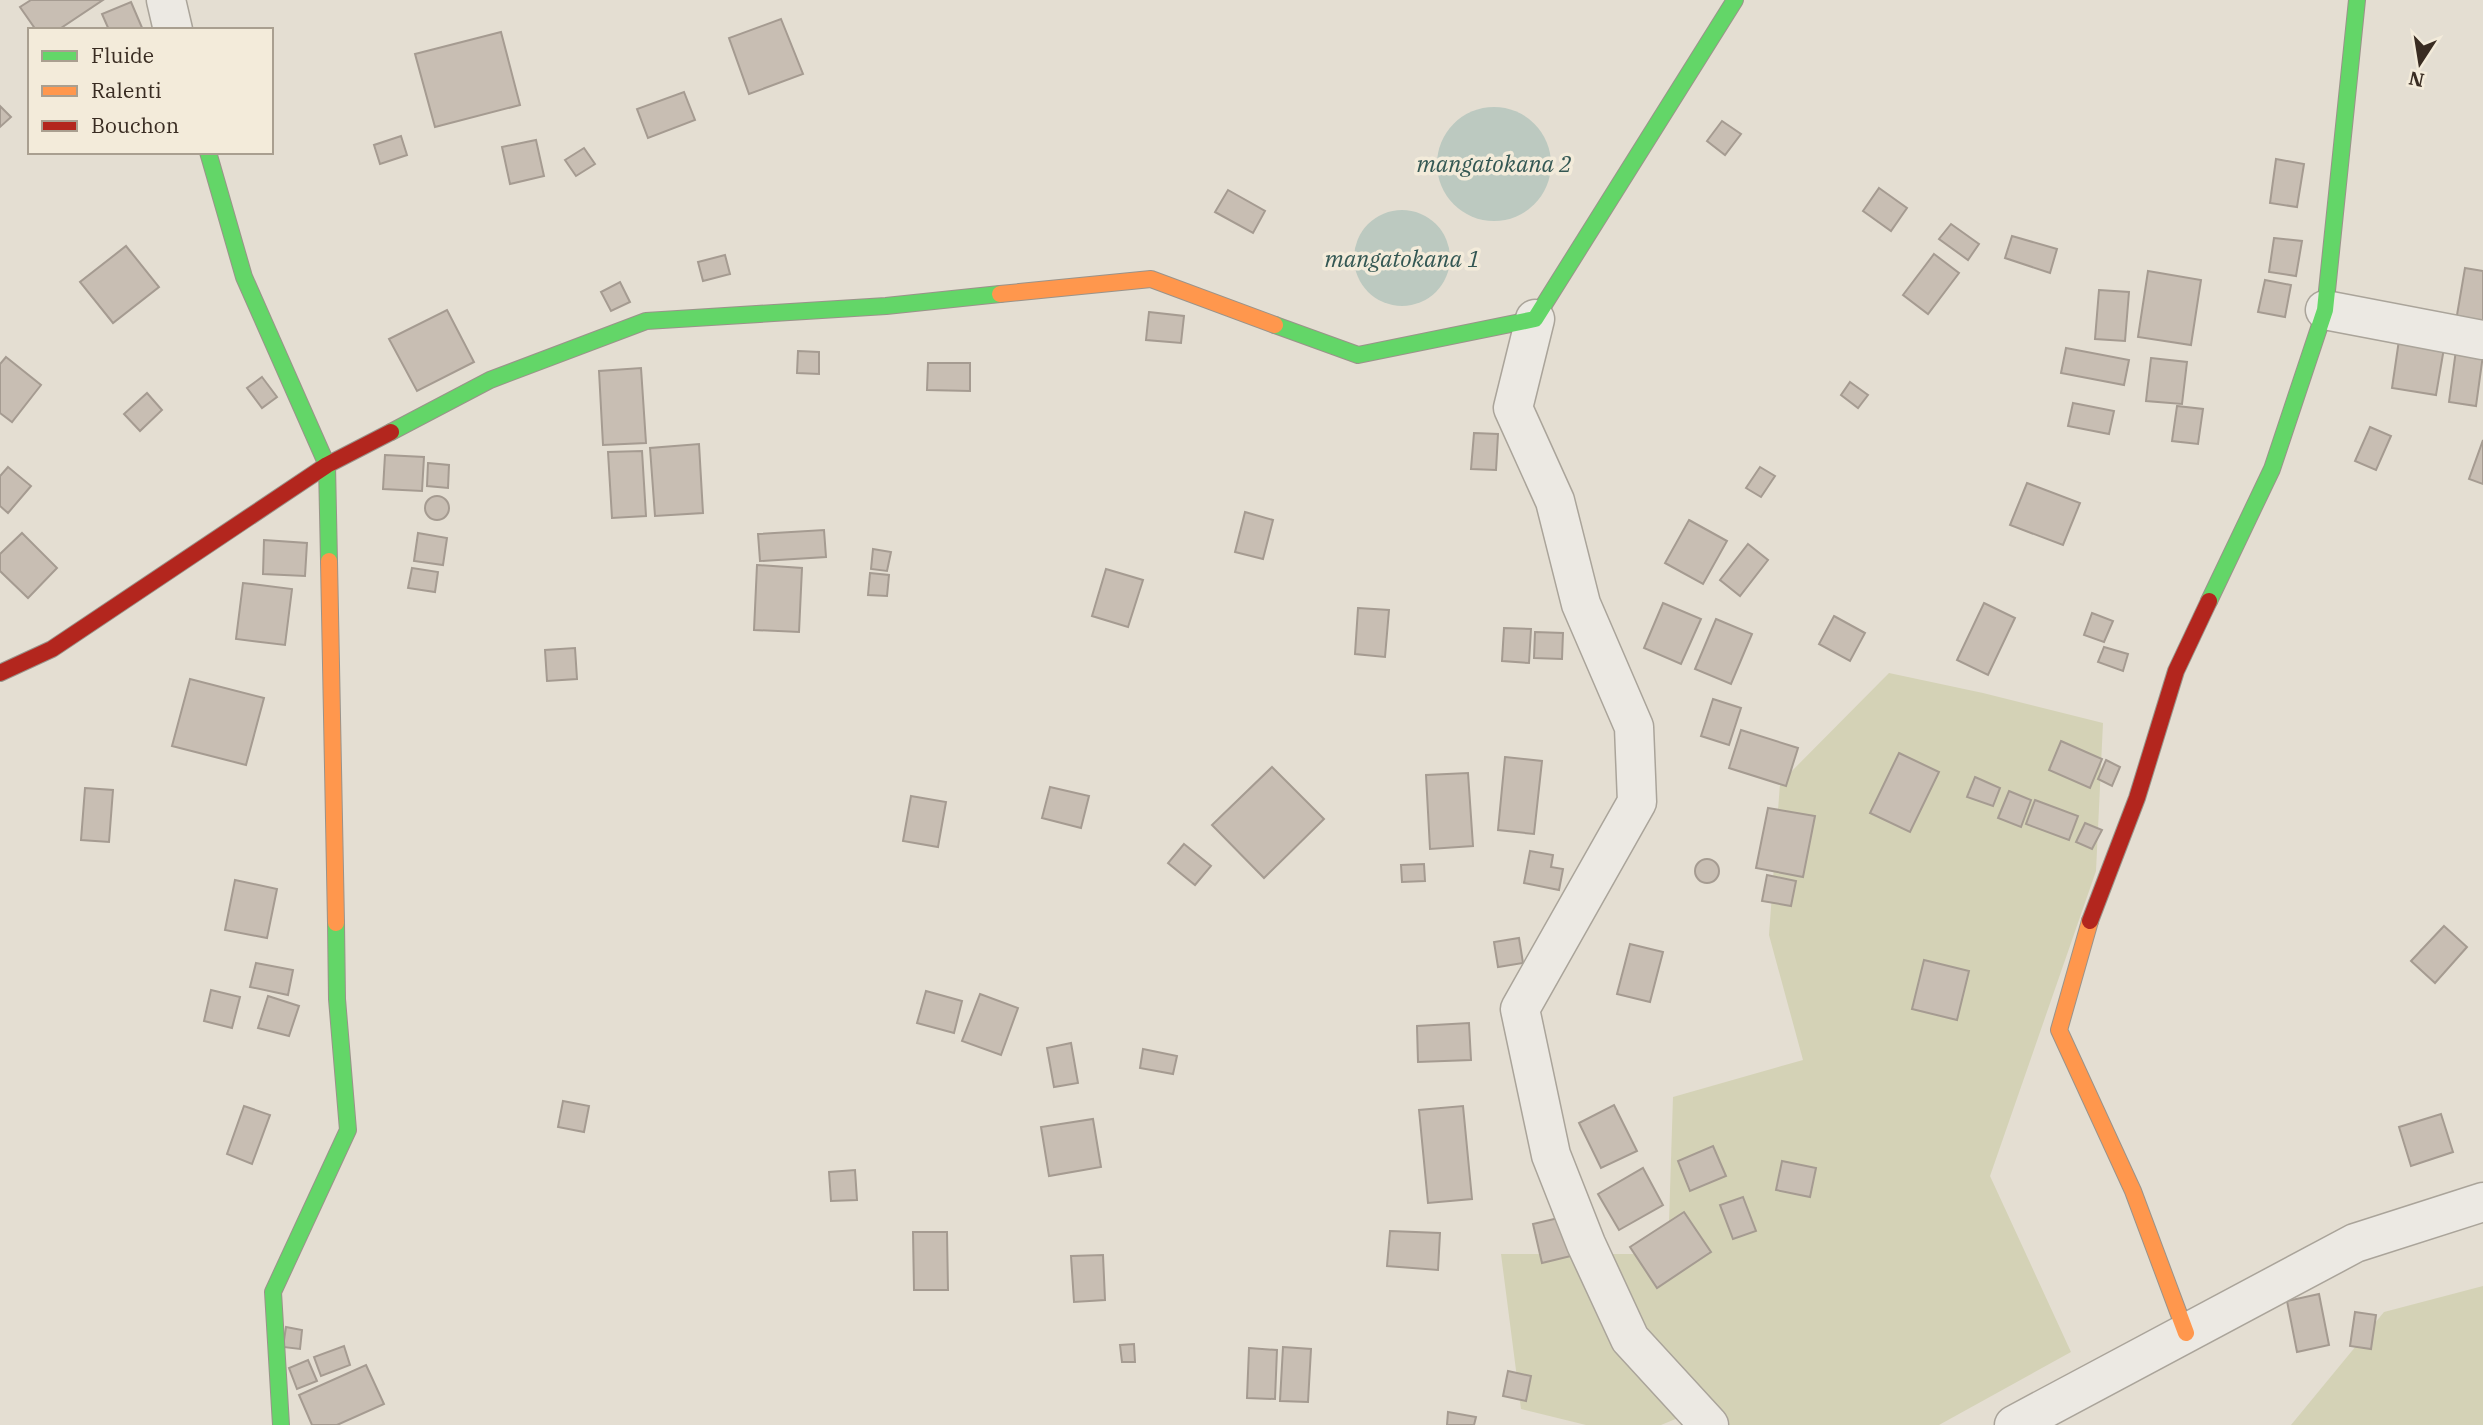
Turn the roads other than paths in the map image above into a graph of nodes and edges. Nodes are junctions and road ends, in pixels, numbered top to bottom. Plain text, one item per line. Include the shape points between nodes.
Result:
1 (166, 0) edge
2 (1735, 0) edge
3 (2357, 0) edge
4 (173, 28) edge
5 (209, 154) edge
6 (2325, 310) junction
7 (1535, 319) junction
8 (2483, 340) edge
9 (327, 464) junction
10 (0, 673) edge
11 (2483, 1202) edge
12 (2186, 1333) junction
13 (281, 1425) edge
14 (1709, 1425) edge
15 (2014, 1425) edge

1 - 4 street
2 - 7 street
3 - 6 street
5 - 9 street via 244,277
6 - 8 street
6 - 12 street via 2273,469 2176,671 2137,798 2091,917 2059,1030 2133,1191
7 - 9 street via 1358,355 1151,279 886,306 646,321 490,380
7 - 14 street via 1513,408 1555,501 1581,604 1634,727 1637,802 1520,1009 1551,1155 1586,1244 1630,1339
9 - 10 street via 52,649
9 - 13 street via 337,999 348,1130 273,1293
11 - 12 street via 2356,1243
12 - 15 street

